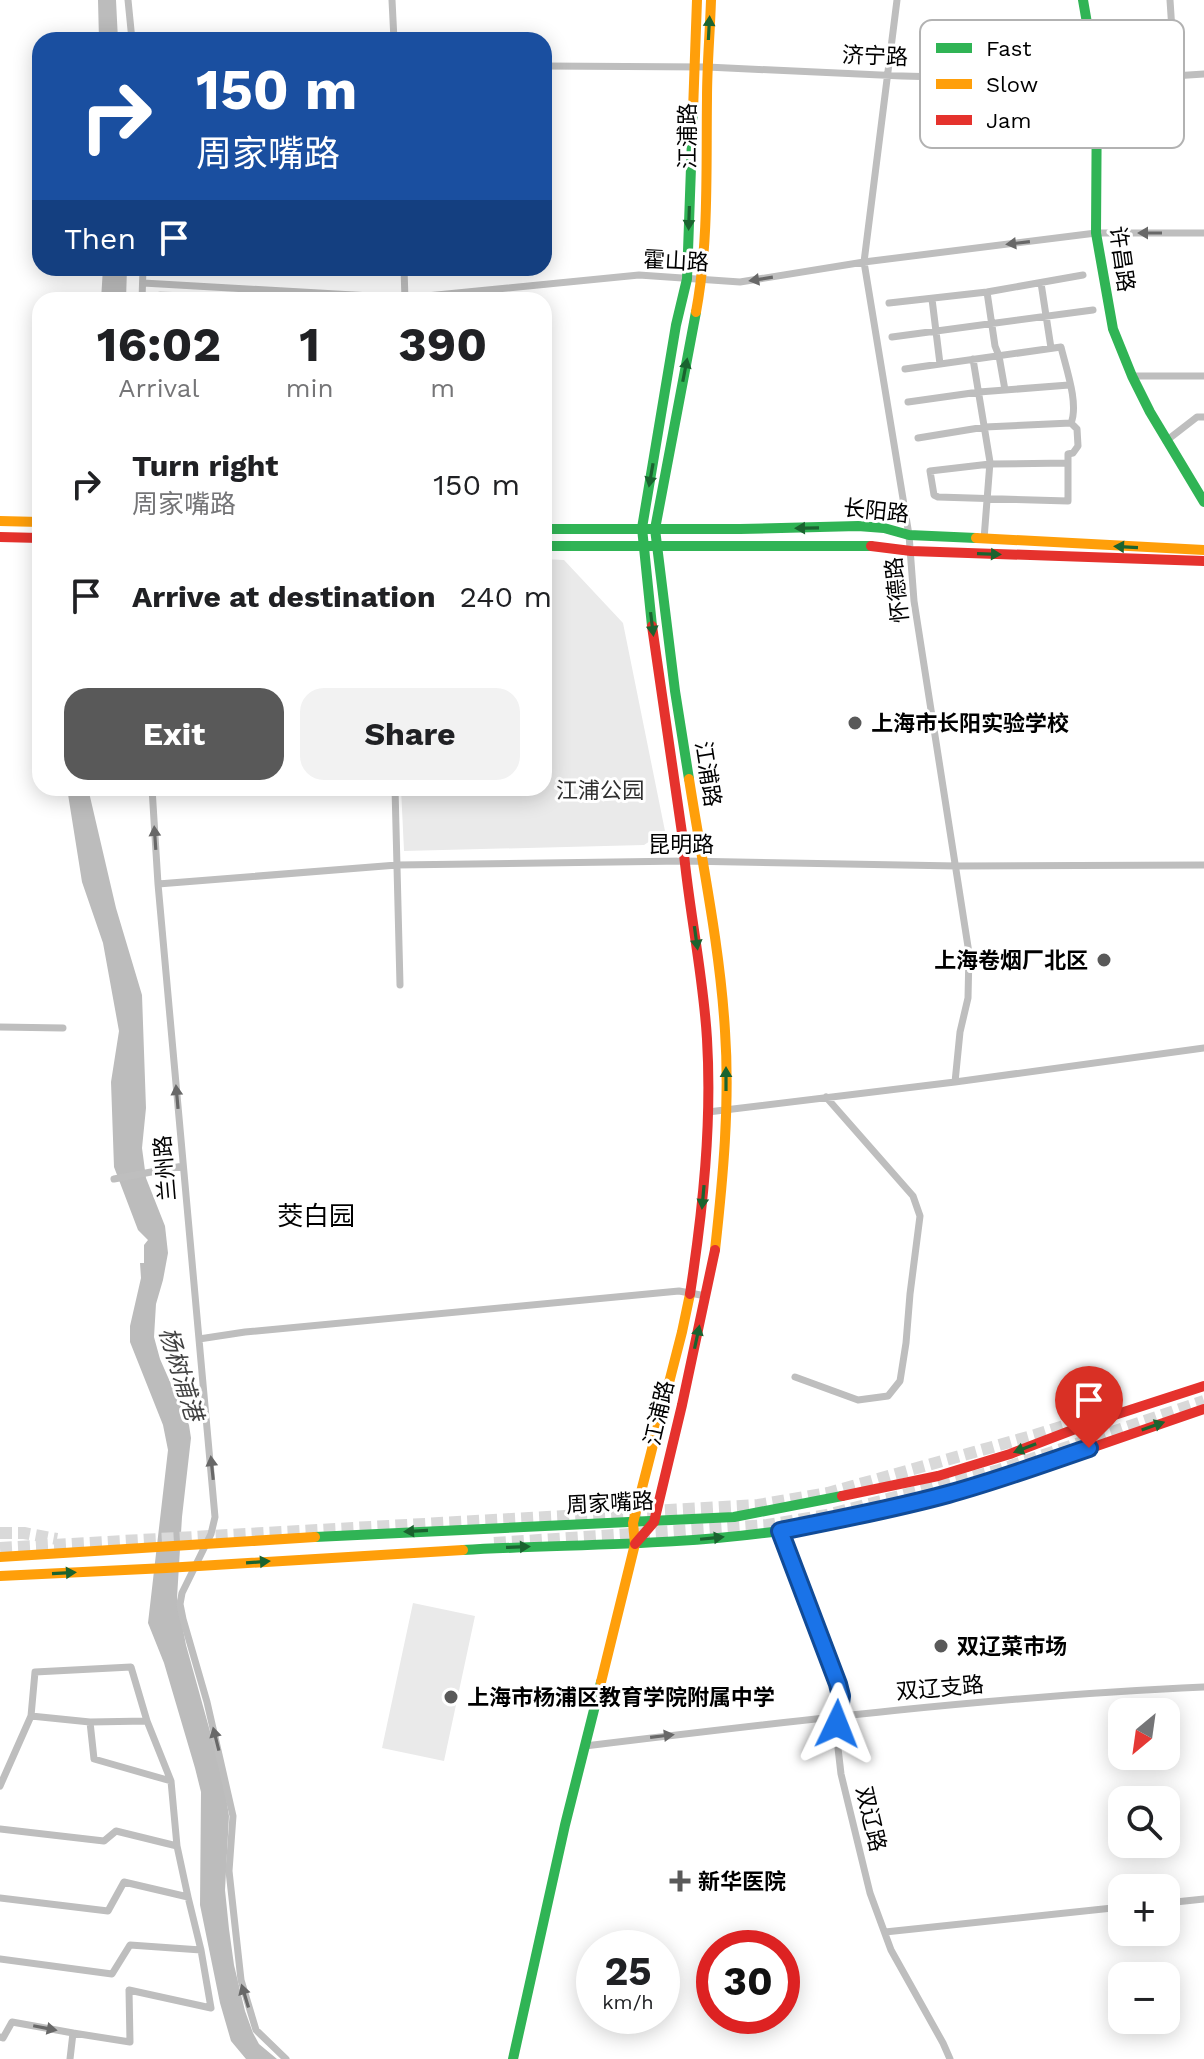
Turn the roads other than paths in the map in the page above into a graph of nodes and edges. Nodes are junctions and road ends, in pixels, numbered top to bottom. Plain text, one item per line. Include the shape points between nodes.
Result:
1 (128, 0) edge
2 (392, 0) edge
3 (697, 0) edge
4 (711, 0) edge
5 (897, 0) edge
6 (1083, 0) edge
7 (1170, 0) edge
8 (1086, 20) edge
9 (1171, 20) edge
10 (131, 32) edge
11 (394, 32) edge
12 (552, 66) edge
13 (695, 67) junction
14 (707, 67) junction
15 (1204, 74) edge
16 (887, 75) junction
17 (1184, 75) edge
18 (920, 76) edge
19 (1097, 148) edge
20 (1096, 233) junction
21 (1204, 233) edge
22 (864, 262) junction
23 (1083, 275) dead end
24 (143, 276) edge
25 (687, 279) junction
26 (702, 280) junction
27 (143, 283) junction
28 (1041, 283) junction
29 (142, 292) edge
30 (291, 292) edge
31 (474, 292) edge
32 (987, 292) junction
33 (932, 299) junction
34 (889, 303) dead end
35 (1093, 310) dead end
36 (1046, 317) junction
37 (992, 324) junction
38 (936, 331) junction
39 (892, 337) dead end
40 (1051, 348) junction
41 (999, 356) junction
42 (973, 359) junction
43 (940, 364) junction
44 (905, 369) dead end
45 (1132, 376) junction
46 (1204, 376) edge
47 (1069, 385) junction
48 (1005, 390) junction
49 (979, 392) junction
50 (908, 402) dead end
51 (1204, 417) edge
52 (1071, 423) junction
53 (985, 427) junction
54 (918, 438) dead end
55 (1166, 441) junction
56 (1068, 463) junction
57 (990, 464) junction
58 (988, 498) junction
59 (1204, 502) edge
60 (0, 521) edge
61 (32, 522) edge
62 (642, 528) junction
63 (552, 529) edge
64 (655, 529) junction
65 (909, 535) junction
66 (0, 537) edge
67 (32, 538) edge
68 (984, 539) junction
69 (552, 546) edge
70 (643, 547) junction
71 (656, 547) junction
72 (1204, 550) edge
73 (911, 551) junction
74 (1204, 561) edge
75 (152, 796) edge
76 (395, 796) edge
77 (684, 861) junction
78 (702, 861) junction
79 (397, 865) junction
80 (1204, 865) edge
81 (957, 866) junction
82 (158, 884) junction
83 (400, 985) dead end
84 (0, 1027) edge
85 (63, 1028) dead end
86 (1204, 1048) edge
87 (955, 1082) junction
88 (826, 1097) junction
89 (726, 1110) junction
90 (708, 1112) junction
91 (183, 1166) junction
92 (114, 1179) dead end
93 (690, 1293) junction
94 (706, 1296) junction
95 (199, 1339) junction
96 (795, 1377) dead end
97 (1204, 1386) edge
98 (1204, 1409) edge
99 (654, 1522) junction
100 (633, 1523) junction
101 (780, 1531) junction
102 (206, 1544) junction
103 (635, 1544) junction
104 (0, 1557) edge
105 (193, 1567) junction
106 (0, 1576) edge
107 (1204, 1687) edge
108 (838, 1715) junction
109 (31, 1716) junction
110 (147, 1721) junction
111 (90, 1722) junction
112 (585, 1746) junction
113 (171, 1781) junction
114 (0, 1786) edge
115 (0, 1829) edge
116 (177, 1846) junction
117 (188, 1897) junction
118 (0, 1898) edge
119 (1204, 1899) edge
120 (1180, 1902) edge
121 (1108, 1908) edge
122 (885, 1932) junction
123 (201, 1950) junction
124 (0, 1959) edge
125 (73, 2033) junction
126 (0, 2037) edge
127 (70, 2059) edge
128 (286, 2059) edge
129 (513, 2059) edge
130 (950, 2059) edge

1 - 10 street
2 - 11 street
3 - 13 main road, 江浦路
14 -> 4 main road, 江浦路
5 - 16 street, 怀德路
6 - 8 main road, 许昌路
7 - 9 street
12 - 13 street, 济宁路
13 - 14 street, 济宁路
13 -> 25 main road, 江浦路
14 - 16 street, 济宁路
14 - 26 main road, 江浦路
15 - 17 street, 济宁路
16 - 18 street, 济宁路
16 - 22 street, 怀德路
19 - 20 main road, 许昌路
21 -> 20 street, 霍山路
20 -> 22 street, 霍山路
20 - 45 main road, 许昌路 via 1113,329
22 -> 26 street, 霍山路 via 740,282
22 - 65 street, 怀德路
23 - 28 street
24 - 27 street
25 - 26 street, 霍山路
25 - 31 street, 霍山路 via 639,275
25 -> 62 main road, 江浦路
64 -> 26 main road, 江浦路
27 - 29 street
27 - 30 street, 霍山路
28 - 32 street
28 - 36 street
32 - 33 street
32 - 37 street
33 - 34 street
33 - 38 street
35 - 36 street
36 - 37 street
36 - 40 street
37 - 38 street
37 - 41 street
38 - 39 street
38 - 43 street
40 - 41 street
40 - 47 street via 1061,347
41 - 42 street
41 - 48 street
42 - 43 street
42 - 49 street
43 - 44 street
45 - 46 street
45 - 55 main road, 许昌路
47 - 48 street
47 - 52 street via 1074,401
48 - 49 street
49 - 50 street
49 - 53 street
51 - 55 street
52 - 53 street
52 - 56 street via 1078,446 1068,454
53 - 54 street
53 - 57 street
55 - 59 main road, 许昌路
56 - 57 street
56 - 58 street via 1068,501
57 - 58 street
57 - 58 street via 930,471 938,497
58 - 68 street
60 - 61 main road
62 - 63 main road, 长阳路
62 - 64 main road, 长阳路
62 - 70 main road, 江浦路
65 -> 64 main road, 长阳路 via 858,526
64 - 71 main road, 江浦路
65 - 68 main road, 长阳路
65 - 73 street, 怀德路
66 - 67 main road
72 -> 68 main road, 长阳路
69 - 70 main road, 长阳路
70 - 71 main road, 长阳路
70 -> 77 main road, 江浦路
71 - 73 main road, 长阳路 via 866,545
71 - 78 main road, 江浦路
73 -> 74 main road, 长阳路
73 - 81 street, 怀德路 via 914,601
82 -> 75 street, 兰州路
76 - 79 street
77 - 78 street, 昆明路
77 - 79 street, 昆明路
77 -> 90 main road, 江浦路 via 704,998
78 - 81 street, 昆明路
89 -> 78 main road, 江浦路 via 725,1032
79 - 82 street, 昆明路
79 - 83 street
80 - 81 street, 昆明路
81 - 87 street, 怀德路 via 969,980
91 -> 82 street, 兰州路
84 - 85 street
86 - 87 street
87 - 88 street
88 - 89 street
88 - 96 street via 913,1196 920,1216 906,1343 900,1381 888,1396 858,1400
89 - 90 street
89 - 94 main road, 江浦路 via 719,1213
90 -> 93 main road, 江浦路
91 - 92 street
91 - 95 street, 兰州路
93 - 94 street
93 - 95 street
93 - 100 main road, 江浦路
99 -> 94 main road, 江浦路
102 -> 95 street, 兰州路 via 215,1517
97 -> 99 main road, 周家嘴路 via 938,1476 747,1515
101 -> 98 main road, 周家嘴路 via 948,1494
99 - 100 main road, 周家嘴路
99 - 103 main road, 江浦路
100 -> 102 main road, 周家嘴路
100 - 103 main road, 江浦路
103 -> 101 main road, 周家嘴路
101 - 108 street, 双辽路 via 838,1684
102 - 104 main road, 周家嘴路
102 - 105 street, 兰州路
105 -> 103 main road, 周家嘴路
103 - 112 main road, 江浦路
106 -> 105 main road, 周家嘴路
128 -> 105 street, 兰州路 via 256,2030 241,1980 229,1871 233,1816 180,1604
107 - 108 street, 双辽支路 via 1060,1694
112 -> 108 street, 双辽支路
108 - 122 street, 双辽路 via 841,1774
109 - 110 street via 35,1672 131,1667
109 - 111 street
109 - 114 street
110 - 111 street
110 - 113 street
111 - 113 street via 94,1759
112 - 129 main road, 江浦路
113 - 116 street
115 - 116 street via 104,1841 116,1831
116 - 117 street
117 - 118 street via 124,1882 108,1911
117 - 123 street
119 - 120 street
121 - 122 street
122 - 130 street, 双辽路
123 - 124 street via 130,1945 112,1974
123 - 125 street via 211,2008 129,1990 130,2042
126 -> 125 street via 12,2022
125 - 127 street

